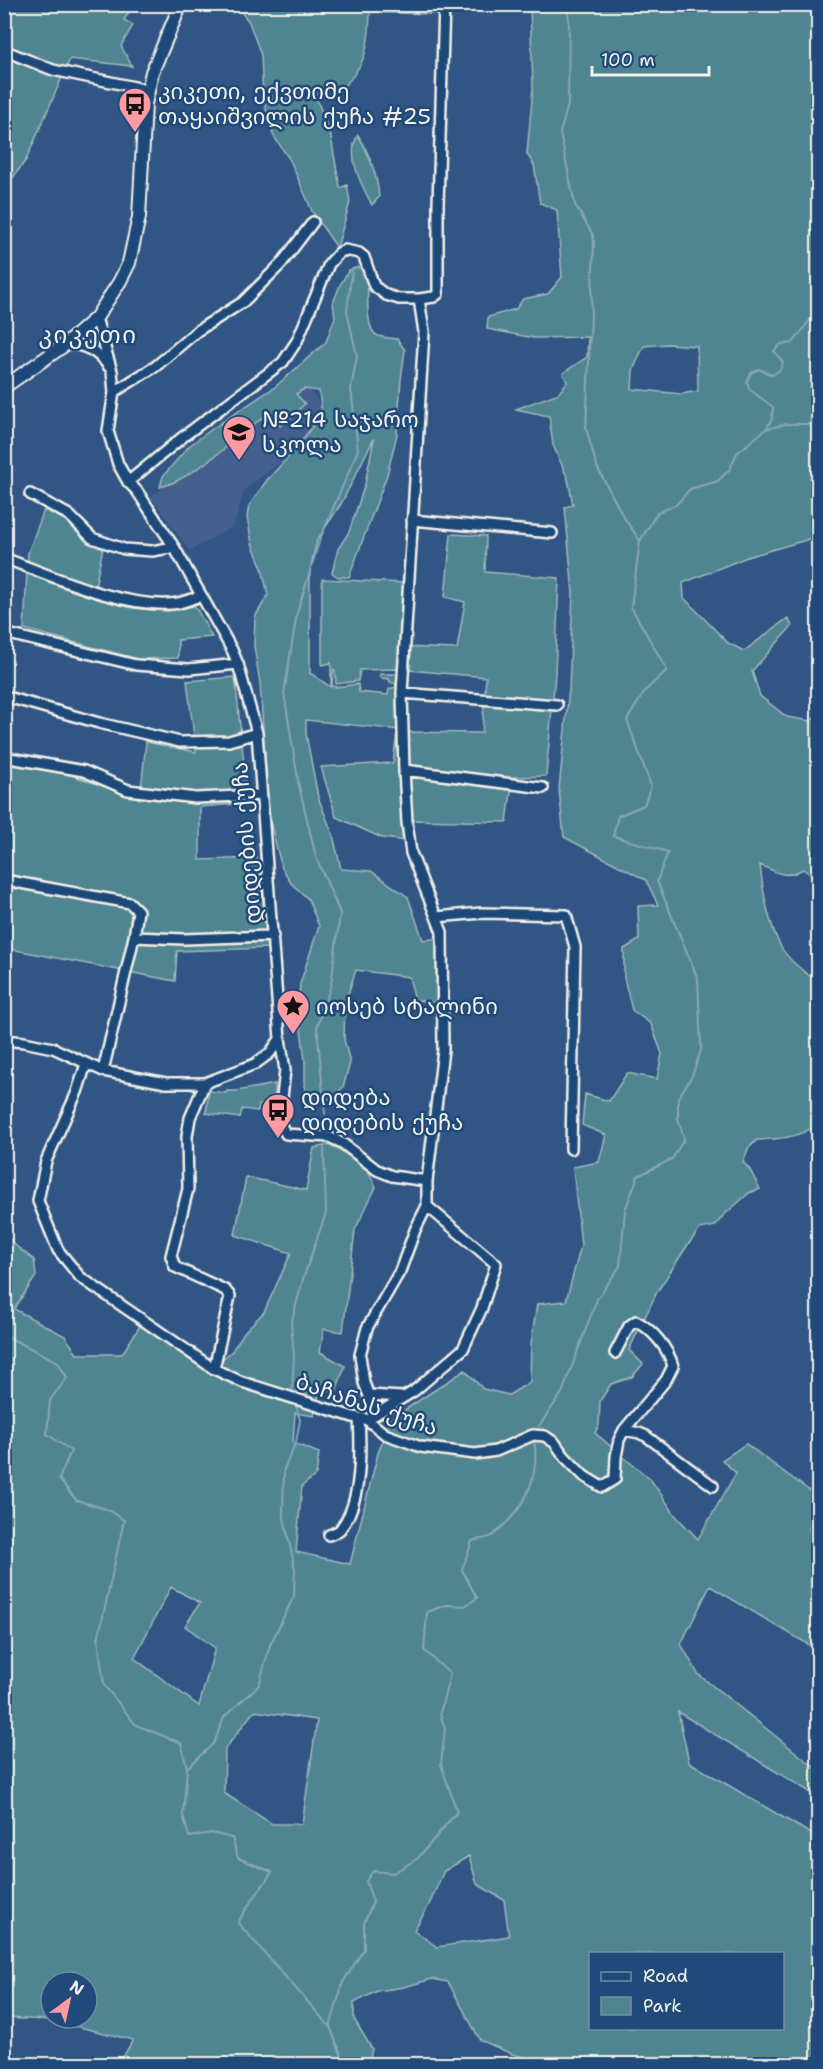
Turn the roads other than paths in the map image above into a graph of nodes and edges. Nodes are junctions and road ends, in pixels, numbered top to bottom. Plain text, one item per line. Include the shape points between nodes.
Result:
1 (181, 4) edge
2 (444, 4) edge
3 (6, 55) edge
4 (149, 90) junction
5 (313, 222) dead end
6 (419, 299) junction
7 (96, 318) junction
8 (66, 344) junction
9 (112, 371) junction
10 (4, 387) edge
11 (114, 392) junction
12 (128, 482) junction
13 (30, 494) dead end
14 (412, 520) junction
15 (552, 533) dead end
16 (174, 547) junction
17 (4, 558) edge
18 (201, 596) junction
19 (4, 633) edge
20 (238, 664) junction
21 (402, 693) junction
22 (4, 696) edge
23 (557, 705) dead end
24 (257, 734) junction
25 (4, 757) edge
26 (404, 770) junction
27 (543, 788) dead end
28 (261, 795) junction
29 (4, 880) edge
30 (436, 917) junction
31 (273, 936) junction
32 (134, 937) junction
33 (280, 1039) junction
34 (4, 1041) edge
35 (86, 1064) junction
36 (103, 1071) junction
37 (205, 1083) junction
38 (571, 1149) dead end
39 (427, 1181) junction
40 (427, 1206) junction
41 (615, 1353) dead end
42 (214, 1369) junction
43 (369, 1395) junction
44 (403, 1397) junction
45 (376, 1414) junction
46 (362, 1419) junction
47 (624, 1430) junction
48 (713, 1486) dead end
49 (329, 1535) dead end

1 - 4 street via 152,72
2 - 6 street via 438,294
3 - 4 street via 53,70
4 - 7 street via 139,217 129,263
5 - 11 street via 243,302
6 - 12 street via 386,295 374,286 364,257 345,250 339,253 329,264 297,341 283,362
6 - 14 street via 423,351
7 - 8 street
7 - 9 street, დიდების ქუჩა
8 - 9 street via 93,350
8 - 10 street
9 - 11 street, დიდების ქუჩა
11 - 12 street, დიდების ქუჩა via 108,431
12 - 16 street, დიდების ქუჩა
13 - 16 street via 69,515 92,538 124,549 152,551
14 - 15 street
14 - 21 street
16 - 18 street, დიდების ქუჩა
17 - 18 street via 132,602 178,603
18 - 20 street, დიდების ქუჩა
19 - 20 street via 136,665 189,669
20 - 24 street, დიდების ქუჩა
21 - 23 street
21 - 26 street
22 - 24 street via 180,742 229,741
24 - 28 street, დიდების ქუჩა
25 - 28 street via 84,771 128,790 196,798
26 - 27 street
26 - 30 street via 411,853
28 - 31 street, დიდების ქუჩა
29 - 32 street via 130,903 138,910
30 - 38 street via 566,915 575,947
30 - 39 street via 442,932 443,1050
31 - 32 street
31 - 33 street, დიდების ქუჩა
32 - 36 street
33 - 37 street via 255,1064
33 - 39 street, დიდების ქუჩა via 285,1070 280,1124 286,1134 329,1137 377,1170
34 - 35 street via 53,1048
35 - 36 street
35 - 42 street, ბაჩანას ქუჩა via 46,1161 38,1202 57,1250 80,1277
36 - 37 street via 166,1083
37 - 42 street via 190,1118 188,1188 171,1256 175,1267 230,1296
39 - 40 street
40 - 43 street via 400,1271 367,1328 360,1355
40 - 44 street via 496,1264 463,1349
41 - 47 street, ბაჩანას ქუჩა via 629,1326 636,1321 670,1353 673,1365 666,1380
42 - 46 street, ბაჩანას ქუჩა via 242,1382
43 - 44 street
43 - 45 street
44 - 45 street
45 - 46 street
46 - 47 street, ბაჩანას ქუჩა via 385,1434 421,1447 475,1454 496,1451 533,1435 545,1436 584,1476 602,1487 615,1479 619,1440
46 - 49 street via 357,1487 340,1530
47 - 48 street via 646,1436

